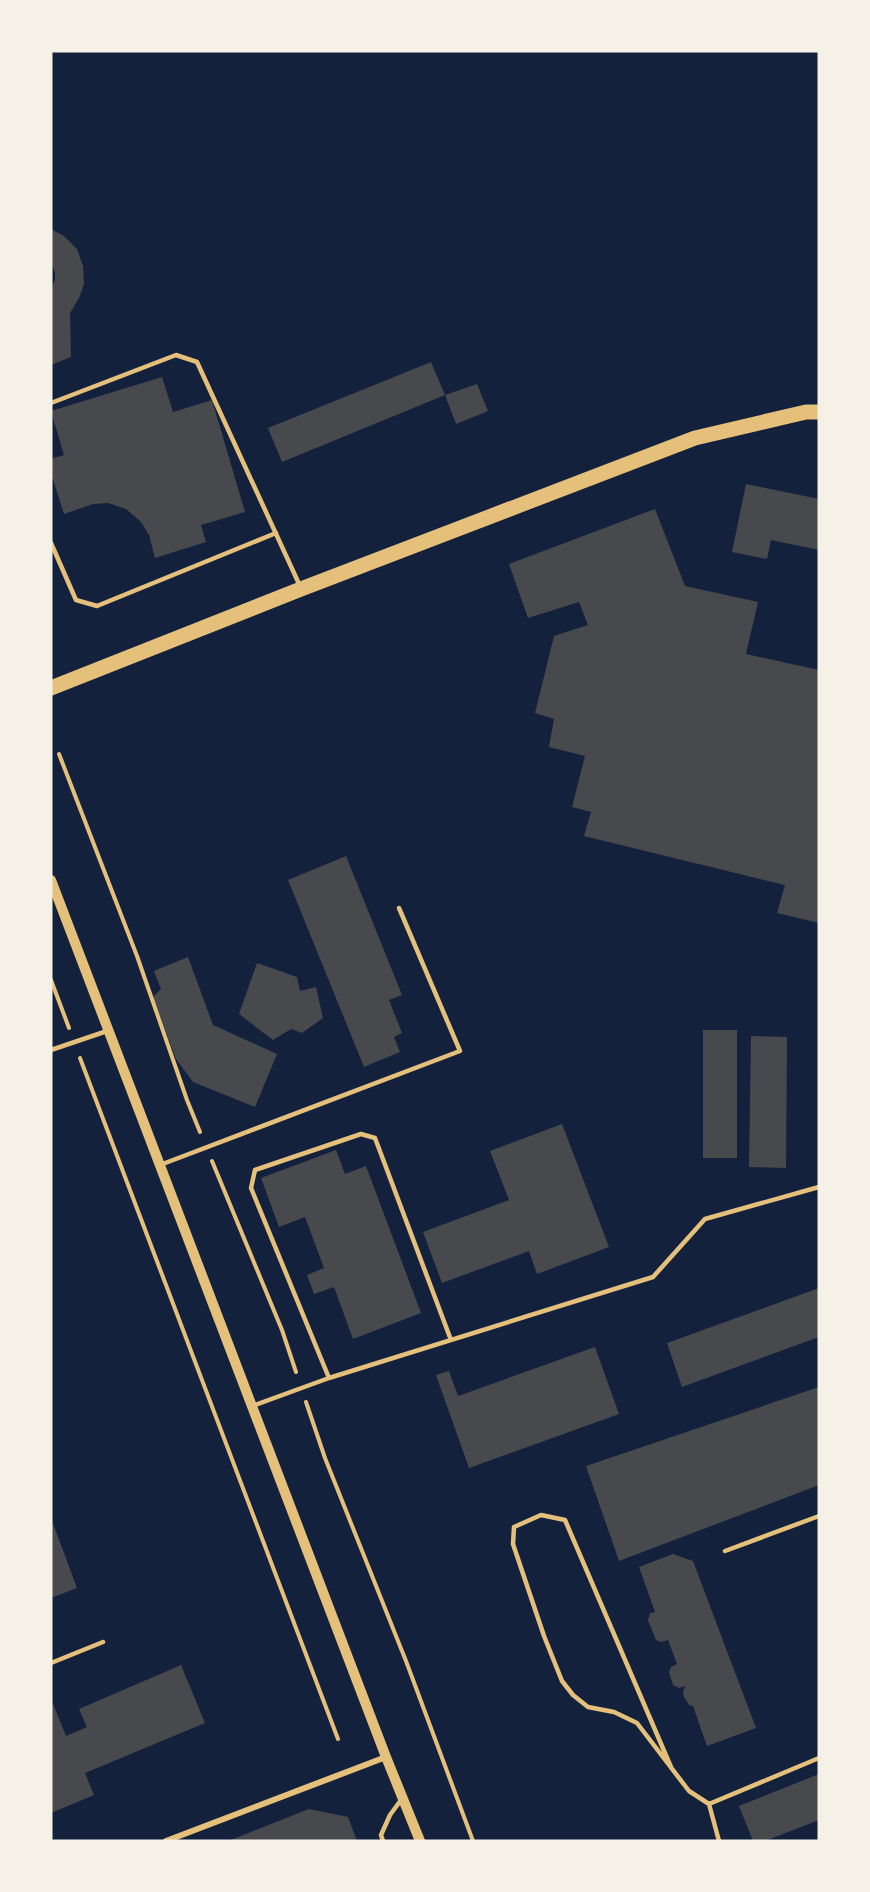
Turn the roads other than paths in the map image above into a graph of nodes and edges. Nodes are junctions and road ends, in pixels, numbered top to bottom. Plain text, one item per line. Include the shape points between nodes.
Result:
1 (51, 403) edge
2 (819, 412) edge
3 (276, 533) junction
4 (51, 543) edge
5 (301, 589) junction
6 (51, 688) edge
7 (51, 880) edge
8 (399, 908) dead end
9 (109, 1030) junction
10 (51, 1050) edge
11 (160, 1165) junction
12 (819, 1187) edge
13 (451, 1341) junction
14 (329, 1378) junction
15 (252, 1406) junction
16 (819, 1516) edge
17 (725, 1551) dead end
18 (103, 1641) dead end
19 (51, 1664) edge
20 (386, 1757) junction
21 (819, 1758) edge
22 (670, 1767) junction
23 (403, 1798) junction
24 (709, 1804) junction
25 (166, 1841) edge
26 (383, 1841) edge
27 (420, 1841) edge
28 (719, 1841) edge

1 - 3 lane via 176,356 197,362
2 - 5 main road via 695,438
3 - 4 lane via 97,606 76,600
3 - 5 lane
5 - 6 main road
7 - 9 street
8 - 11 lane via 460,1051
9 - 10 lane
9 - 11 street
11 - 15 street
12 - 13 lane via 705,1219 653,1277
13 - 14 lane
13 - 14 lane via 375,1138 361,1134 255,1170 250,1188
14 - 15 lane
15 - 20 street
16 - 17 lane
18 - 19 lane
20 - 23 street
20 - 25 street
21 - 24 lane
22 - 22 lane via 565,1520 541,1515 514,1527 513,1544 562,1681 588,1707 614,1712 637,1724
22 - 24 lane via 689,1791
23 - 26 lane via 390,1815 381,1835
23 - 27 street
24 - 28 lane

